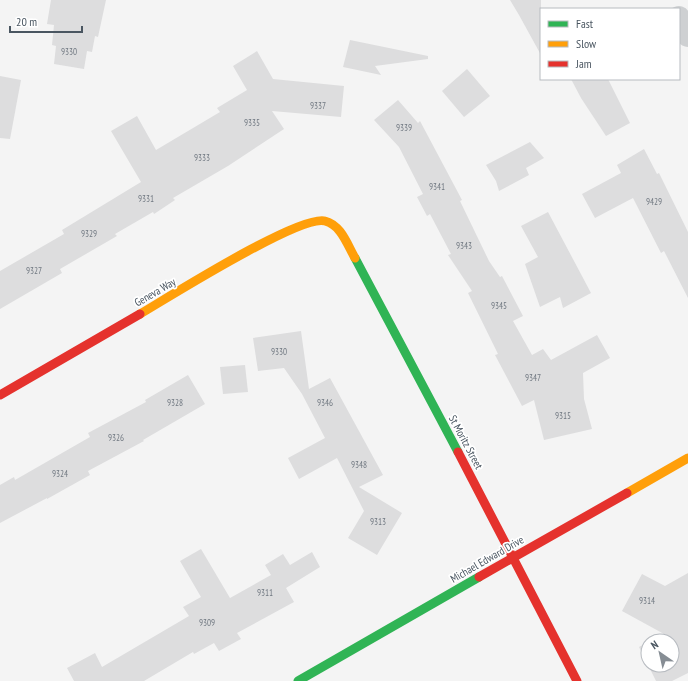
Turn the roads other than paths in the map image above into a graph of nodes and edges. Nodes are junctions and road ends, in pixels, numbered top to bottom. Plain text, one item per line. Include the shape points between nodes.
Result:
1 (680, 19) edge
2 (688, 36) edge
3 (327, 221) joint
4 (0, 395) edge
5 (688, 458) edge
6 (514, 558) junction
7 (298, 681) edge
8 (577, 681) edge

1 - 2 street
3 - 4 street, Geneva Way via 316,220 299,225 246,253
3 - 6 street, St Moritz Street via 342,232
5 - 6 street, Michael Edward Drive
6 - 7 street, Michael Edward Drive
6 - 8 street, St Moritz Street

